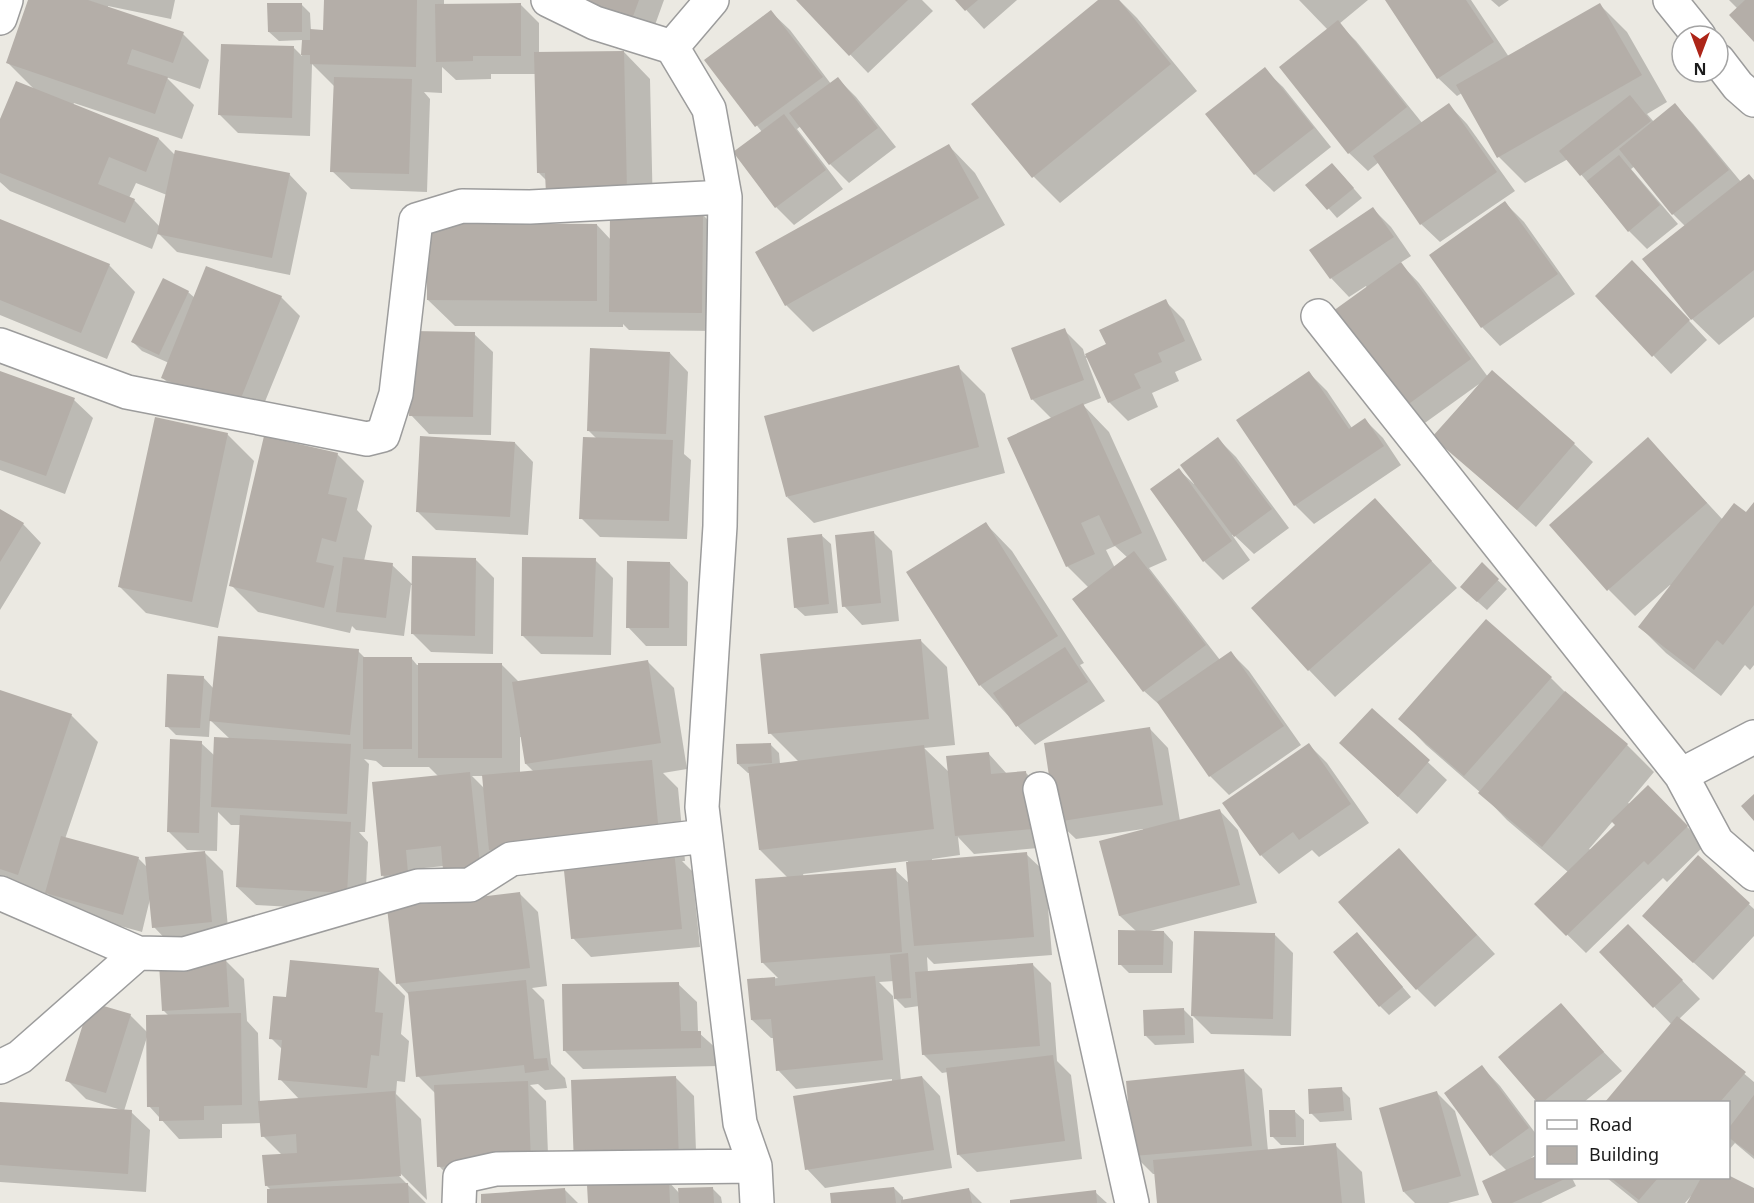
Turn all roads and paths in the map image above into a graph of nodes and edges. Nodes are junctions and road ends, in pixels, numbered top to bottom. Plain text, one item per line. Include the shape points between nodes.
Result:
1 (6, 0) edge
2 (548, 0) edge
3 (712, 0) edge
4 (1670, 0) edge
5 (0, 18) edge
6 (1689, 24) edge
7 (672, 47) junction
8 (1730, 76) edge
9 (1754, 100) edge
10 (725, 197) junction
11 (1318, 316) dead end
12 (0, 345) edge
13 (1754, 737) edge
14 (1681, 775) junction
15 (1040, 789) dead end
16 (705, 836) junction
17 (1754, 874) edge
18 (0, 893) edge
19 (138, 953) junction
20 (0, 1067) edge
21 (754, 1166) junction
22 (459, 1203) edge
23 (757, 1203) edge
24 (1132, 1203) edge

1 - 5 street
2 - 7 street via 595,23
3 - 7 street
4 - 6 street
7 - 10 street via 709,109
8 - 9 street
10 - 12 street via 530,207 462,206 416,220 396,394 383,435 367,439 127,392
10 - 16 street via 720,526 702,807
11 - 14 street
13 - 14 street
14 - 17 street via 1717,842
15 - 24 street
16 - 19 street via 511,859 470,885 418,886 184,954
16 - 21 street via 740,1123
18 - 19 street
19 - 20 street via 20,1057
21 - 22 street via 496,1169 460,1177
21 - 23 street

